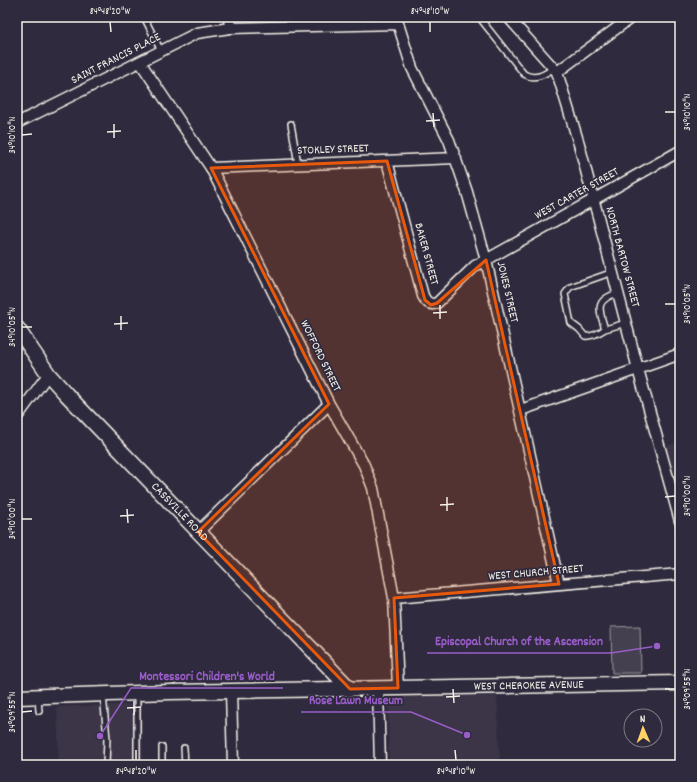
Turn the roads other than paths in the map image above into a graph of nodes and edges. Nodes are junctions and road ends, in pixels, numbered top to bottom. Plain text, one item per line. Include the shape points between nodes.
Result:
1 (144, 17) edge
2 (229, 17) edge
3 (479, 17) edge
4 (508, 17) edge
5 (632, 17) edge
6 (397, 20) edge
7 (336, 21) edge
8 (230, 28) junction
9 (161, 51) junction
10 (140, 62) junction
11 (555, 70) junction
12 (18, 122) edge
13 (291, 124) dead end
14 (680, 151) edge
15 (456, 158) junction
16 (387, 161) junction
17 (298, 164) junction
18 (211, 168) junction
19 (594, 200) junction
20 (486, 260) junction
21 (613, 272) junction
22 (618, 293) junction
23 (626, 323) junction
24 (17, 328) edge
25 (605, 329) junction
26 (680, 354) edge
27 (638, 369) junction
28 (49, 375) junction
29 (329, 404) junction
30 (520, 410) junction
31 (17, 417) edge
32 (680, 518) edge
33 (198, 532) junction
34 (680, 574) edge
35 (559, 584) junction
36 (394, 598) junction
37 (323, 661) junction
38 (680, 683) edge
39 (350, 688) junction
40 (378, 688) junction
41 (398, 688) junction
42 (318, 689) junction
43 (231, 691) junction
44 (137, 693) junction
45 (102, 694) junction
46 (38, 696) junction
47 (17, 697) edge
48 (39, 711) dead end
49 (162, 747) dead end
50 (184, 748) dead end
51 (106, 765) edge
52 (137, 765) edge
53 (162, 765) edge
54 (185, 765) edge
55 (233, 765) edge
56 (380, 765) edge

1 - 9 lane
2 - 8 street
3 - 11 lane via 524,74 536,77
4 - 11 street, NORTH BARTOW STREET
5 - 11 street
6 - 7 street, SAINT FRANCIS PLACE
6 - 15 street, JONES STREET via 412,68 447,135
7 - 8 street, SAINT FRANCIS PLACE
8 - 9 street, SAINT FRANCIS PLACE via 197,33
9 - 10 street, SAINT FRANCIS PLACE
10 - 12 street, SAINT FRANCIS PLACE
10 - 18 street, WOFFORD STREET
11 - 19 street, NORTH BARTOW STREET
13 - 17 lane
14 - 19 street, WEST CARTER STREET
15 - 16 street, STOKLEY STREET
15 - 20 street, JONES STREET
16 - 17 street, STOKLEY STREET
16 - 20 street, BAKER STREET via 425,300 429,304 437,303 470,271
17 - 18 street, STOKLEY STREET
18 - 29 street, WOFFORD STREET
19 - 20 street, WEST CARTER STREET
19 - 21 street, NORTH BARTOW STREET
20 - 30 street, JONES STREET
21 - 22 street, NORTH BARTOW STREET
21 - 25 lane via 570,287 565,294 571,323 585,336 589,337
22 - 23 street, NORTH BARTOW STREET
22 - 25 lane via 611,295 601,304 599,310
23 - 25 lane
23 - 27 street, NORTH BARTOW STREET
24 - 28 main road, CASSVILLE ROAD
26 - 27 street
27 - 30 street
27 - 32 street, NORTH BARTOW STREET
28 - 31 street
28 - 33 main road, CASSVILLE ROAD
29 - 33 street
29 - 36 street, WOFFORD STREET via 364,465 373,488
30 - 35 street, JONES STREET
33 - 37 main road, CASSVILLE ROAD
34 - 35 street, WEST CHURCH STREET
35 - 36 street, WEST CHURCH STREET
36 - 41 street, WOFFORD STREET
37 - 39 main road, CASSVILLE ROAD
37 - 42 main road via 324,677
38 - 41 main road, WEST CHEROKEE AVENUE
39 - 40 main road, WEST CHEROKEE AVENUE
39 - 42 main road, WEST CHEROKEE AVENUE
40 - 41 main road, WEST CHEROKEE AVENUE
40 - 56 street
42 - 43 main road, WEST CHEROKEE AVENUE
43 - 44 main road, WEST CHEROKEE AVENUE
43 - 55 street
44 - 45 main road, WEST CHEROKEE AVENUE
44 - 52 lane
45 - 46 main road, WEST CHEROKEE AVENUE
45 - 51 lane via 107,739
46 - 47 main road, WEST CHEROKEE AVENUE
46 - 48 lane
49 - 53 lane
50 - 54 lane

